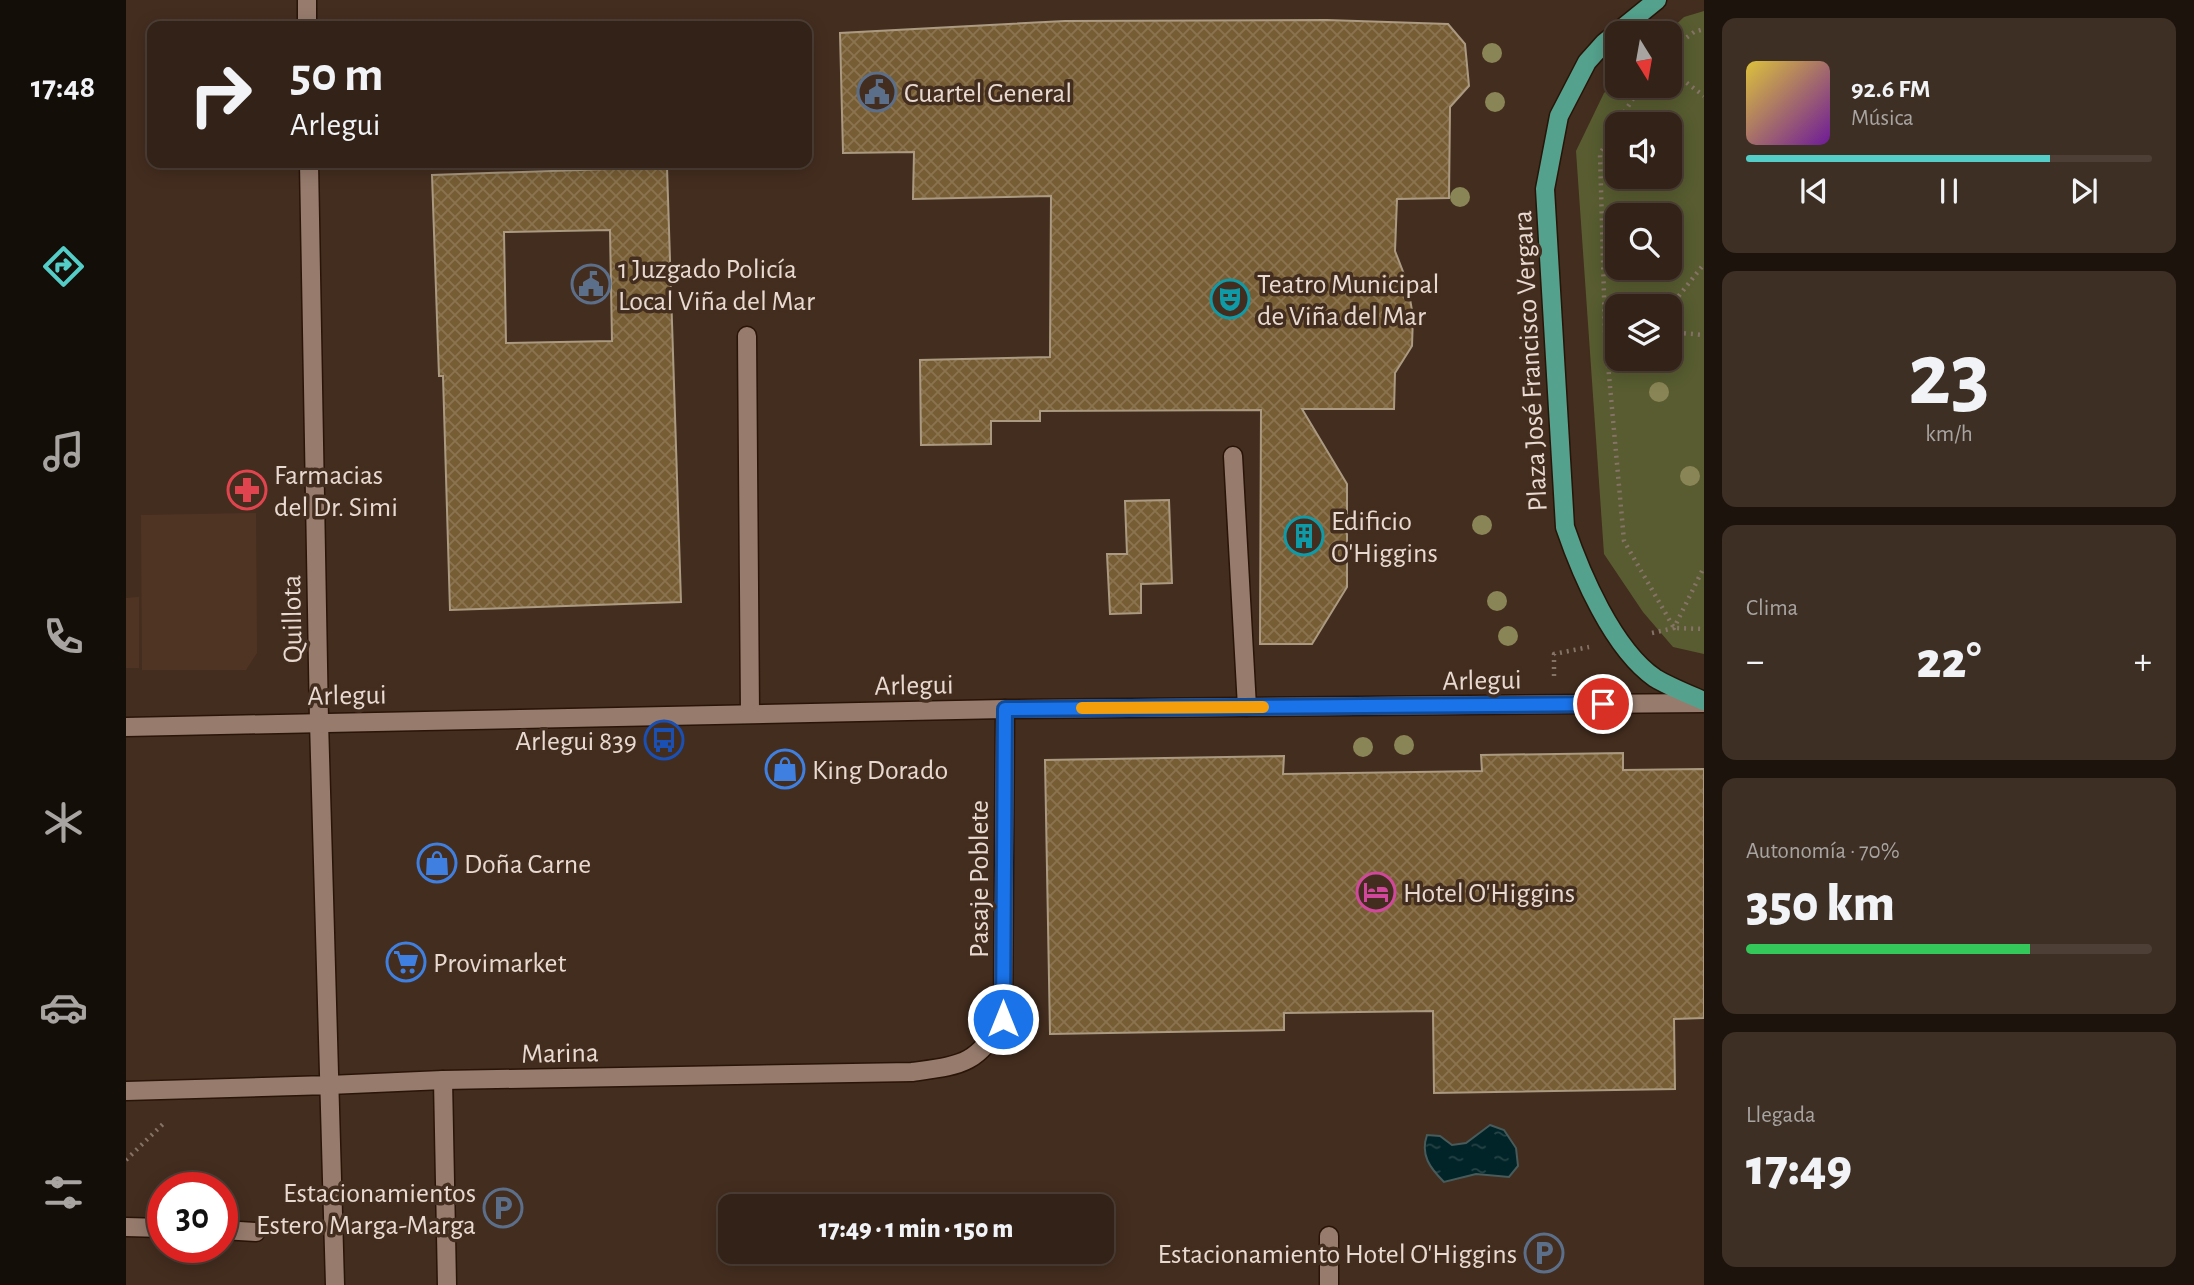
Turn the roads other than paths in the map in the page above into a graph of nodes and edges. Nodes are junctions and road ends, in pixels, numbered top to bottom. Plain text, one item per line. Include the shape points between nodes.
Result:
1 (307, 0) edge
2 (1657, 0) edge
3 (307, 21) edge
4 (309, 168) edge
5 (747, 336) dead end
6 (1233, 456) dead end
7 (1704, 702) edge
8 (1247, 707) junction
9 (1005, 709) junction
10 (750, 713) junction
11 (319, 721) junction
12 (126, 727) edge
13 (988, 1045) joint
14 (443, 1080) junction
15 (330, 1085) junction
16 (126, 1091) edge
17 (126, 1227) edge
18 (147, 1228) edge
19 (238, 1230) edge
20 (256, 1231) dead end
21 (1329, 1236) dead end
22 (335, 1285) edge
23 (447, 1285) edge
24 (1329, 1285) edge

1 - 3 street
2 - 7 main road, Plaza José Francisco Vergara via 1587,62 1559,116 1545,189 1565,527 1582,576 1620,641 1654,677
4 - 11 street, Quillota
5 - 10 street
6 - 8 street
7 - 8 street, Arlegui
8 - 9 street, Arlegui
9 - 10 street, Arlegui
9 - 13 street, Pasaje Poblete via 1003,1019
10 - 11 street, Arlegui
11 - 12 street, Arlegui
11 - 15 street, Quillota
13 - 14 street, Marina via 960,1066 912,1072
14 - 15 street, Marina
14 - 23 street
15 - 16 street, Marina
15 - 22 street, Quillota
17 - 18 street
19 - 20 street
21 - 24 street

